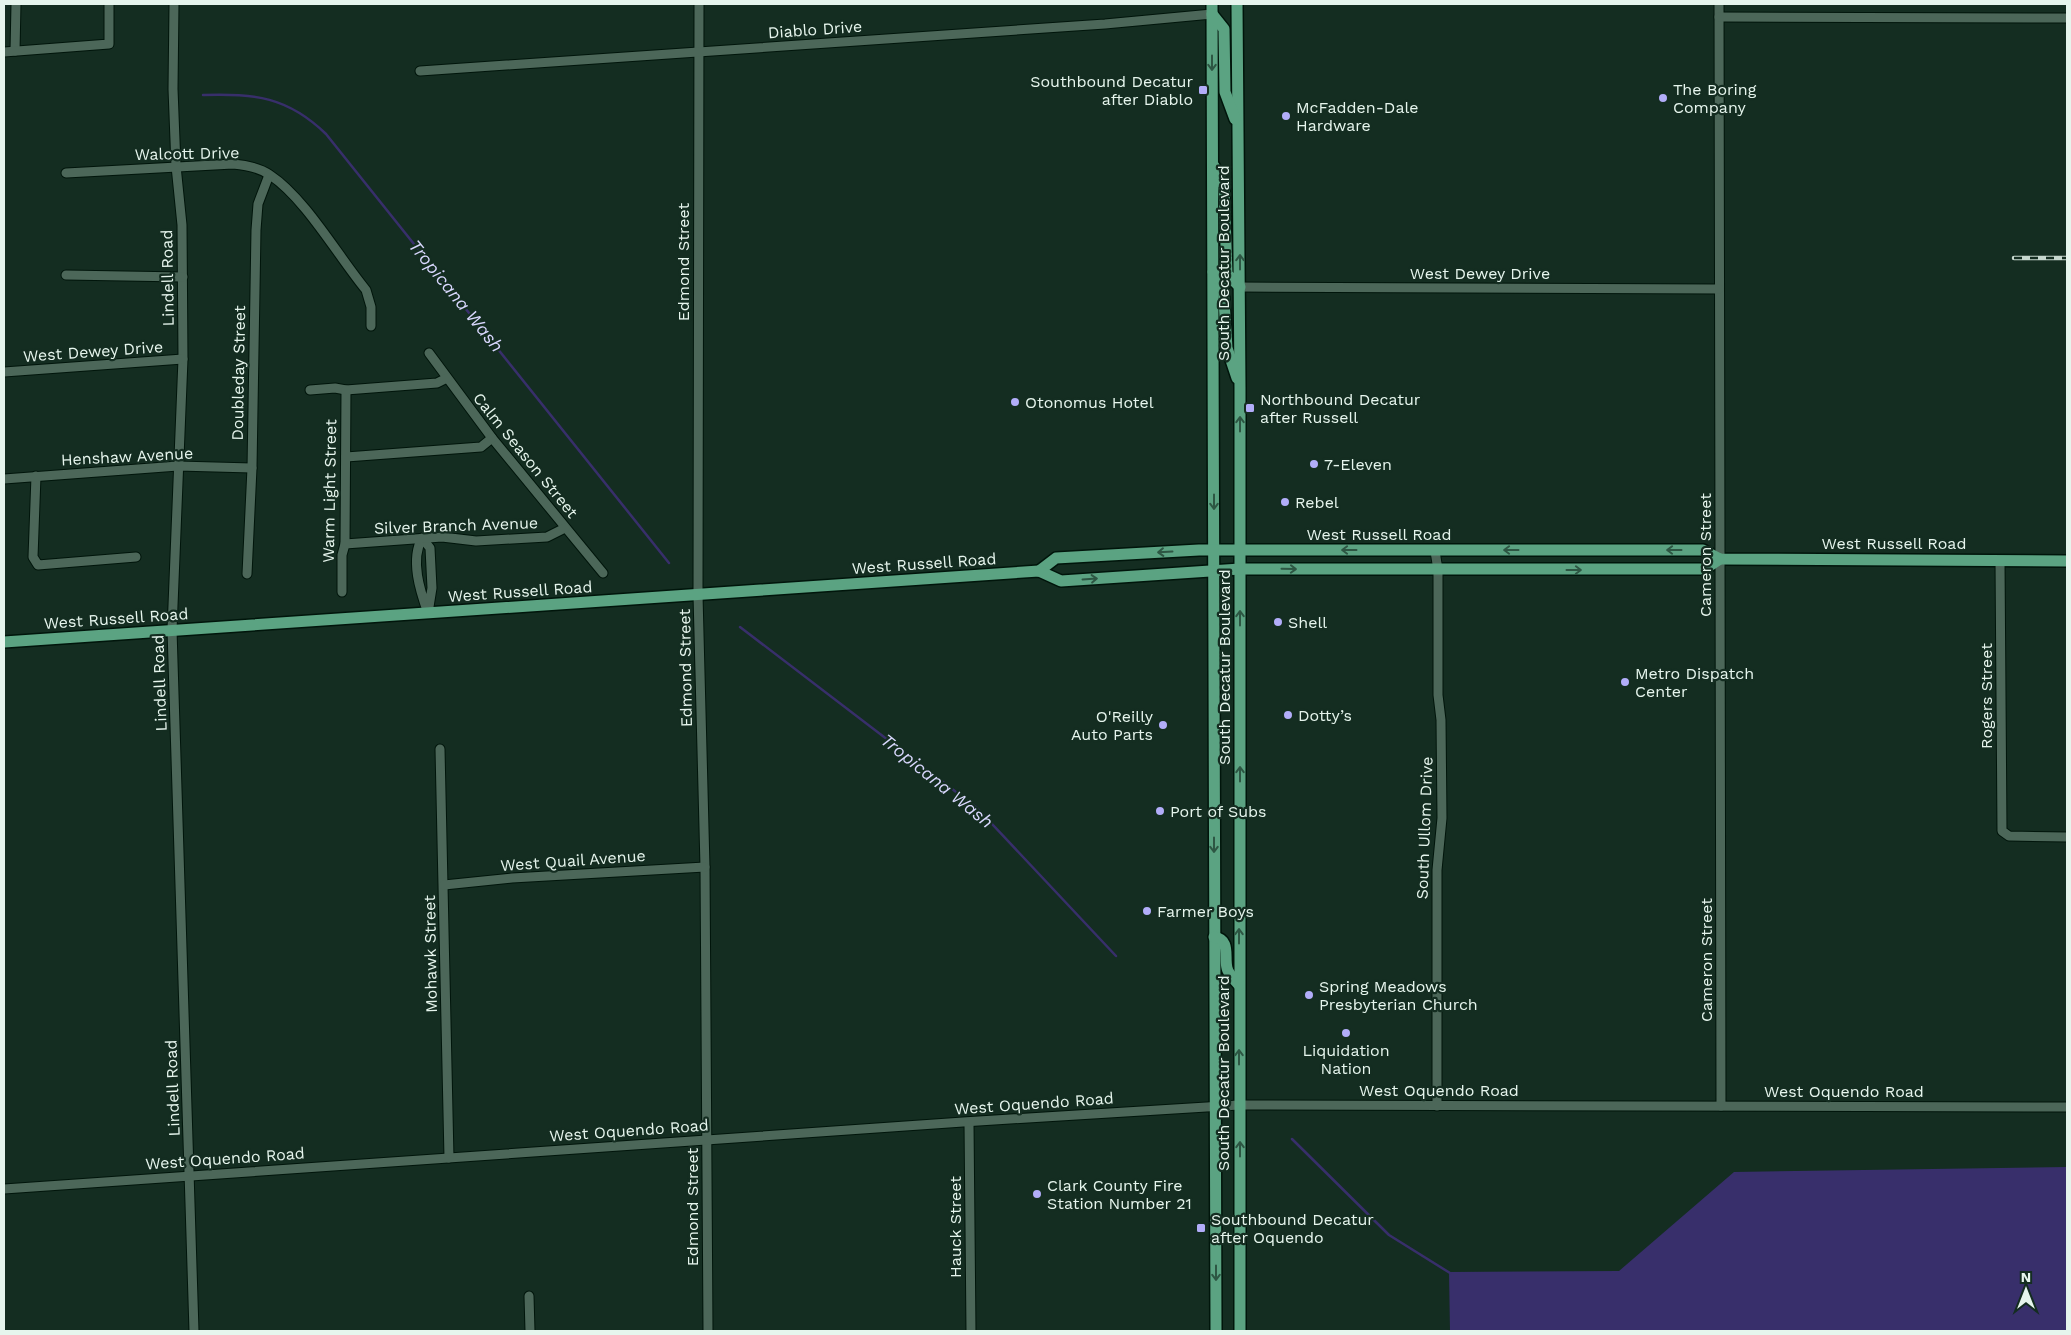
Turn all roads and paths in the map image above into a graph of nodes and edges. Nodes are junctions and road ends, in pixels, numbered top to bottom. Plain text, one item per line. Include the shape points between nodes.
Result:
1 (16, 4) edge
2 (109, 4) edge
3 (174, 4) edge
4 (699, 4) edge
5 (1237, 4) edge
6 (1719, 4) edge
7 (1212, 9) edge
8 (1719, 17) junction
9 (2067, 18) edge
10 (15, 51) junction
11 (4, 52) edge
12 (699, 52) junction
13 (420, 71) dead end
14 (1238, 129) junction
15 (1213, 165) junction
16 (176, 166) junction
17 (66, 173) dead end
18 (269, 174) junction
19 (1213, 272) junction
20 (66, 275) dead end
21 (183, 277) junction
22 (1240, 287) junction
23 (1719, 289) junction
24 (372, 326) dead end
25 (429, 353) dead end
26 (184, 359) junction
27 (4, 372) edge
28 (447, 378) junction
29 (1240, 387) junction
30 (310, 390) dead end
31 (346, 390) junction
32 (492, 438) junction
33 (346, 457) junction
34 (178, 466) junction
35 (252, 468) junction
36 (36, 476) junction
37 (4, 478) edge
38 (565, 528) junction
39 (422, 538) junction
40 (345, 544) junction
41 (1213, 550) junction
42 (1239, 550) junction
43 (1435, 551) junction
44 (136, 557) dead end
45 (1720, 559) junction
46 (2000, 561) junction
47 (2067, 561) edge
48 (1240, 569) junction
49 (1213, 570) junction
50 (1438, 570) junction
51 (1039, 571) junction
52 (603, 573) dead end
53 (247, 574) dead end
54 (342, 592) dead end
55 (698, 595) junction
56 (428, 613) junction
57 (172, 630) junction
58 (4, 642) edge
59 (440, 750) dead end
60 (2067, 837) edge
61 (705, 867) junction
62 (444, 885) junction
63 (1214, 937) junction
64 (1239, 985) junction
65 (1239, 1105) junction
66 (1437, 1106) junction
67 (1721, 1106) junction
68 (1215, 1107) junction
69 (2067, 1107) edge
70 (969, 1123) junction
71 (707, 1140) junction
72 (449, 1158) junction
73 (190, 1175) junction
74 (4, 1189) edge
75 (529, 1296) dead end
76 (194, 1331) edge
77 (530, 1331) edge
78 (708, 1331) edge
79 (971, 1331) edge
80 (1216, 1331) edge
81 (1240, 1331) edge

1 - 10 street
2 - 10 street via 109,44
3 - 16 street, Lindell Road
4 - 12 street, Edmond Street
5 - 14 main road, South Decatur Boulevard
6 - 8 street, Cameron Street
7 - 12 street, Diablo Drive
7 - 14 main road via 1224,29 1226,92
7 -> 15 main road, South Decatur Boulevard
8 - 9 street
8 - 23 street, Cameron Street
10 - 11 street
12 - 13 street, Diablo Drive
12 - 55 street, Edmond Street
22 -> 14 main road, South Decatur Boulevard
15 - 19 main road, South Decatur Boulevard
15 - 22 main road via 1224,186 1227,274
16 - 17 street, Walcott Drive
16 - 18 street, Walcott Drive via 233,164
16 - 21 street, Lindell Road
18 - 24 street, Walcott Drive via 300,203 366,290
18 - 35 street, Doubleday Street via 258,204 256,230
19 - 29 main road via 1223,284 1227,348
19 -> 41 main road, South Decatur Boulevard
20 - 21 street
21 - 26 street, Lindell Road
22 - 23 street, West Dewey Drive
22 - 29 main road, South Decatur Boulevard
23 - 45 street, Cameron Street
25 - 28 street, Calm Season Street
26 - 27 street, West Dewey Drive
26 - 34 street, Lindell Road
28 - 31 street via 437,383
28 - 32 street, Calm Season Street
42 -> 29 main road, South Decatur Boulevard
30 - 31 street
31 - 33 street, Warm Light Street
32 - 33 street via 480,447
32 - 38 street, Calm Season Street
33 - 40 street, Warm Light Street
34 - 35 street, Henshaw Avenue
34 - 36 street, Henshaw Avenue
34 - 57 street, Lindell Road
35 - 53 street, Doubleday Street
36 - 37 street, Henshaw Avenue
36 - 44 street via 33,557 38,565
38 - 39 street, Silver Branch Avenue via 537,538 476,541
38 - 52 street, Calm Season Street
39 - 40 street, Silver Branch Avenue
39 - 56 street via 416,549 420,588
39 - 56 street via 430,548 432,588
40 - 54 street, Warm Light Street
41 - 42 main road, West Russell Road
41 - 49 main road, South Decatur Boulevard
41 -> 51 main road, West Russell Road via 1056,558
43 -> 42 main road, West Russell Road
42 - 48 main road, South Decatur Boulevard
45 -> 43 main road, West Russell Road via 1703,550
43 - 50 street, South Ullom Drive
45 - 46 main road, West Russell Road
50 -> 45 main road, West Russell Road via 1705,569
45 - 67 street, Cameron Street
46 - 47 main road, West Russell Road
46 - 60 street, Rogers Street via 2002,831 2009,836
48 - 49 main road, West Russell Road
48 -> 50 main road, West Russell Road
64 -> 48 main road, South Decatur Boulevard
51 -> 49 main road, West Russell Road via 1061,581
49 -> 63 main road, South Decatur Boulevard
50 - 66 street, South Ullom Drive via 1442,818 1437,870
51 - 55 main road, West Russell Road
55 - 56 main road, West Russell Road
55 - 61 street, Edmond Street
56 - 57 main road, West Russell Road
57 - 58 main road, West Russell Road
57 - 73 street, Lindell Road
59 - 62 street, Mohawk Street
61 - 62 street, West Quail Avenue
61 - 71 street, Edmond Street
62 - 72 street, Mohawk Street
63 - 64 main road via 1224,943 1227,970
63 - 68 main road, South Decatur Boulevard
65 -> 64 main road, South Decatur Boulevard
65 - 66 street, West Oquendo Road
65 - 68 street, West Oquendo Road
81 -> 65 main road, South Decatur Boulevard
66 - 67 street, West Oquendo Road
67 - 69 street, West Oquendo Road
68 - 70 street, West Oquendo Road
68 -> 80 main road, South Decatur Boulevard
70 - 71 street, West Oquendo Road
70 - 79 street, Hauck Street
71 - 72 street, West Oquendo Road
71 - 78 street, Edmond Street
72 - 73 street, West Oquendo Road
73 - 74 street, West Oquendo Road
73 - 76 street, Lindell Road
75 - 77 street

